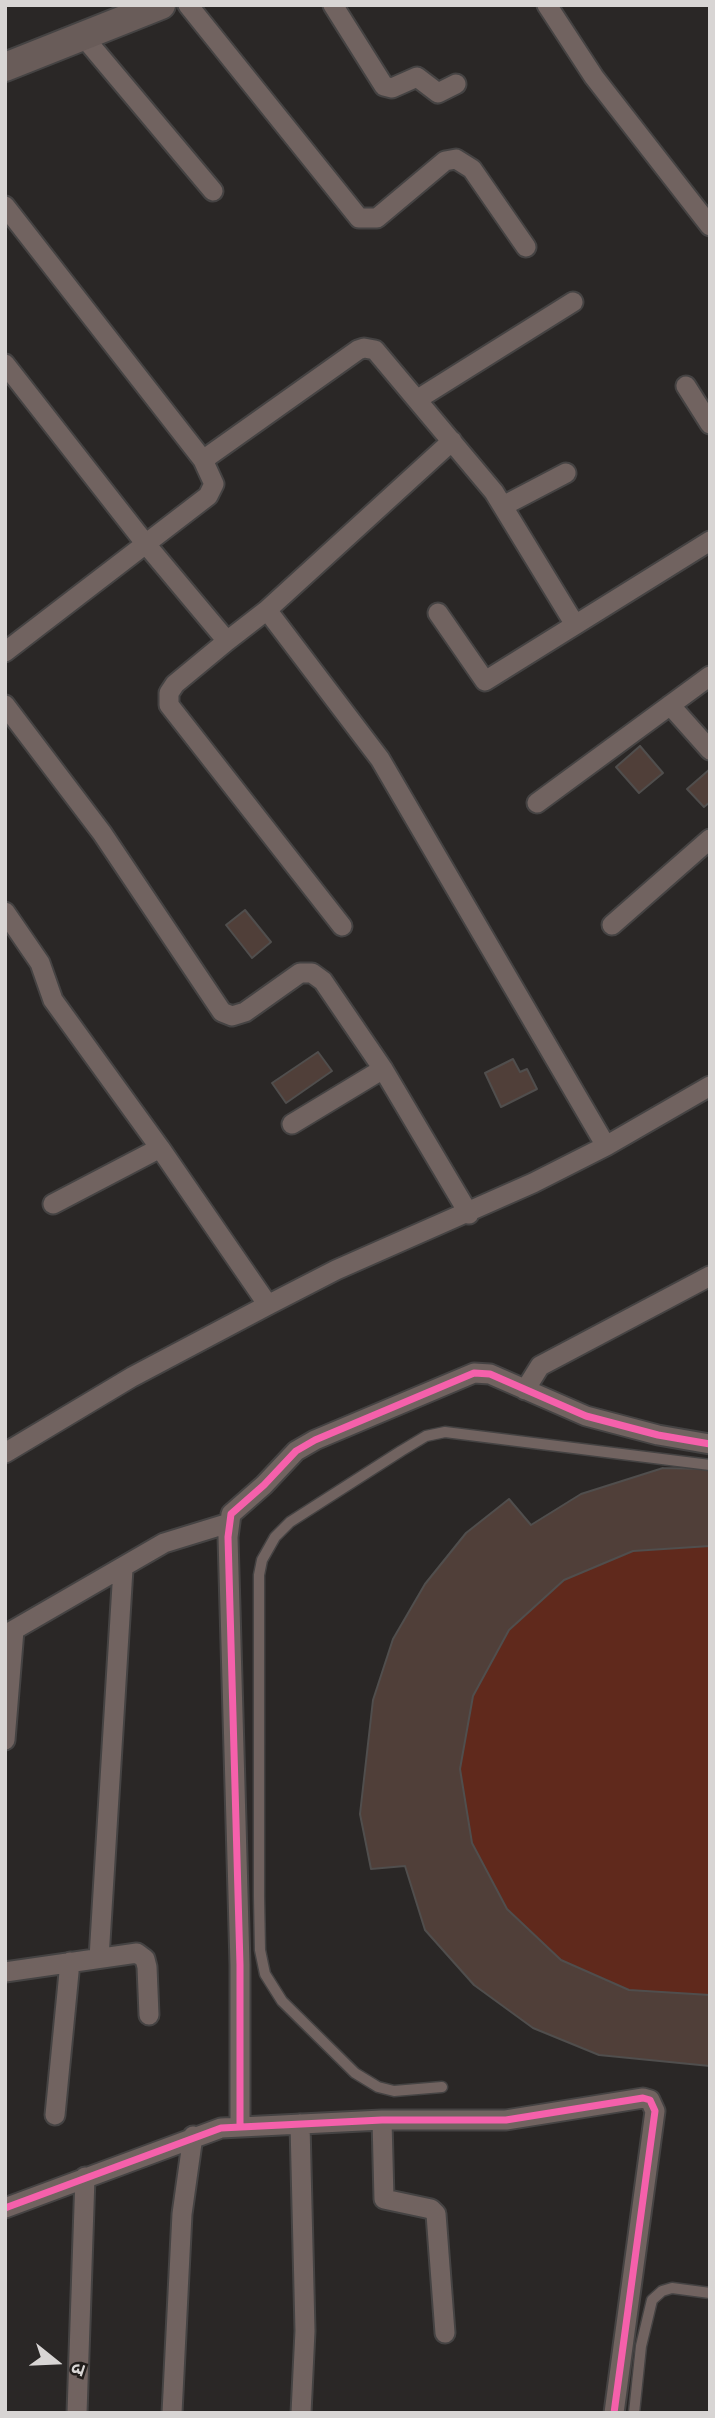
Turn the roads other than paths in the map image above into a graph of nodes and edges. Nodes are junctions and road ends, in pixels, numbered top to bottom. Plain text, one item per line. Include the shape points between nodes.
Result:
1 (116, 5) edge
2 (161, 5) edge
3 (188, 5) edge
4 (333, 5) edge
5 (547, 5) edge
6 (82, 35) junction
7 (5, 50) edge
8 (5, 67) edge
9 (456, 84) dead end
10 (213, 191) dead end
11 (5, 206) edge
12 (710, 226) edge
13 (526, 247) dead end
14 (573, 302) dead end
15 (5, 364) edge
16 (686, 386) dead end
17 (418, 399) junction
18 (710, 424) edge
19 (452, 441) junction
20 (203, 460) junction
21 (566, 473) dead end
22 (503, 506) junction
23 (710, 541) edge
24 (145, 543) junction
25 (267, 610) junction
26 (438, 612) dead end
27 (574, 623) junction
28 (227, 641) junction
29 (5, 652) edge
30 (710, 676) edge
31 (5, 705) edge
32 (670, 705) junction
33 (710, 750) edge
34 (537, 803) dead end
35 (710, 839) edge
36 (5, 912) edge
37 (612, 925) dead end
38 (342, 926) dead end
39 (383, 1069) junction
40 (710, 1086) edge
41 (292, 1124) dead end
42 (606, 1146) junction
43 (160, 1148) junction
44 (53, 1203) dead end
45 (469, 1213) junction
46 (710, 1276) edge
47 (268, 1306) junction
48 (525, 1390) junction
49 (710, 1444) edge
50 (7, 1448) edge
51 (710, 1465) edge
52 (229, 1522) junction
53 (122, 1569) junction
54 (10, 1632) edge
55 (5, 1740) edge
56 (99, 1958) junction
57 (69, 1962) junction
58 (5, 1972) edge
59 (149, 2015) dead end
60 (442, 2087) dead end
61 (55, 2115) dead end
62 (382, 2120) junction
63 (300, 2124) junction
64 (240, 2126) junction
65 (193, 2136) junction
66 (85, 2177) junction
67 (5, 2208) edge
68 (710, 2292) edge
69 (445, 2333) dead end
70 (77, 2413) edge
71 (172, 2413) edge
72 (301, 2413) edge
73 (614, 2413) edge
74 (634, 2413) edge

1 - 7 street
2 - 6 street
3 - 13 street via 359,218 377,218 446,161 456,159 471,169
4 - 9 street via 384,86 392,88 417,77 438,93
5 - 12 street via 594,77
6 - 8 street
6 - 10 street
11 - 20 street
14 - 17 street
15 - 24 street
16 - 18 street
17 - 19 street
17 - 20 street via 383,355 364,348
19 - 22 street
19 - 25 street
20 - 24 street via 214,480 211,492
21 - 22 street
22 - 27 street
23 - 27 street
24 - 28 street
24 - 29 street
25 - 28 street
25 - 42 street via 380,759
26 - 27 street via 485,681
28 - 38 street via 175,684 169,705
30 - 32 street
31 - 39 street via 102,833 222,1012 232,1016 245,1012 295,974 312,973 329,988
32 - 33 street
32 - 34 street
35 - 37 street
36 - 43 street via 40,963 53,1000
39 - 41 street
39 - 45 street
40 - 42 street
42 - 45 street
43 - 44 street
43 - 47 street
45 - 47 street via 336,1270
46 - 48 street via 540,1366
47 - 50 street
48 - 49 street via 586,1416
48 - 52 street via 490,1374 474,1373 316,1440 296,1451 236,1507
51 - 60 lane via 445,1432 401,1451 290,1521 262,1560 259,1897 265,1974 282,2001 355,2073 394,2091
52 - 53 street via 164,1543
52 - 64 street
53 - 54 street
53 - 56 street
54 - 55 street
56 - 57 street
56 - 59 street via 130,1953 142,1956 147,1967
57 - 58 street
57 - 61 street
62 - 63 street
62 - 69 street via 384,2199 436,2214
62 - 73 street via 506,2120 636,2097 650,2100 655,2110
63 - 64 street
63 - 72 street via 305,2331
64 - 65 street
65 - 66 street
65 - 71 street via 182,2214
66 - 67 street
66 - 70 street
68 - 74 lane via 672,2288 652,2300 641,2346

